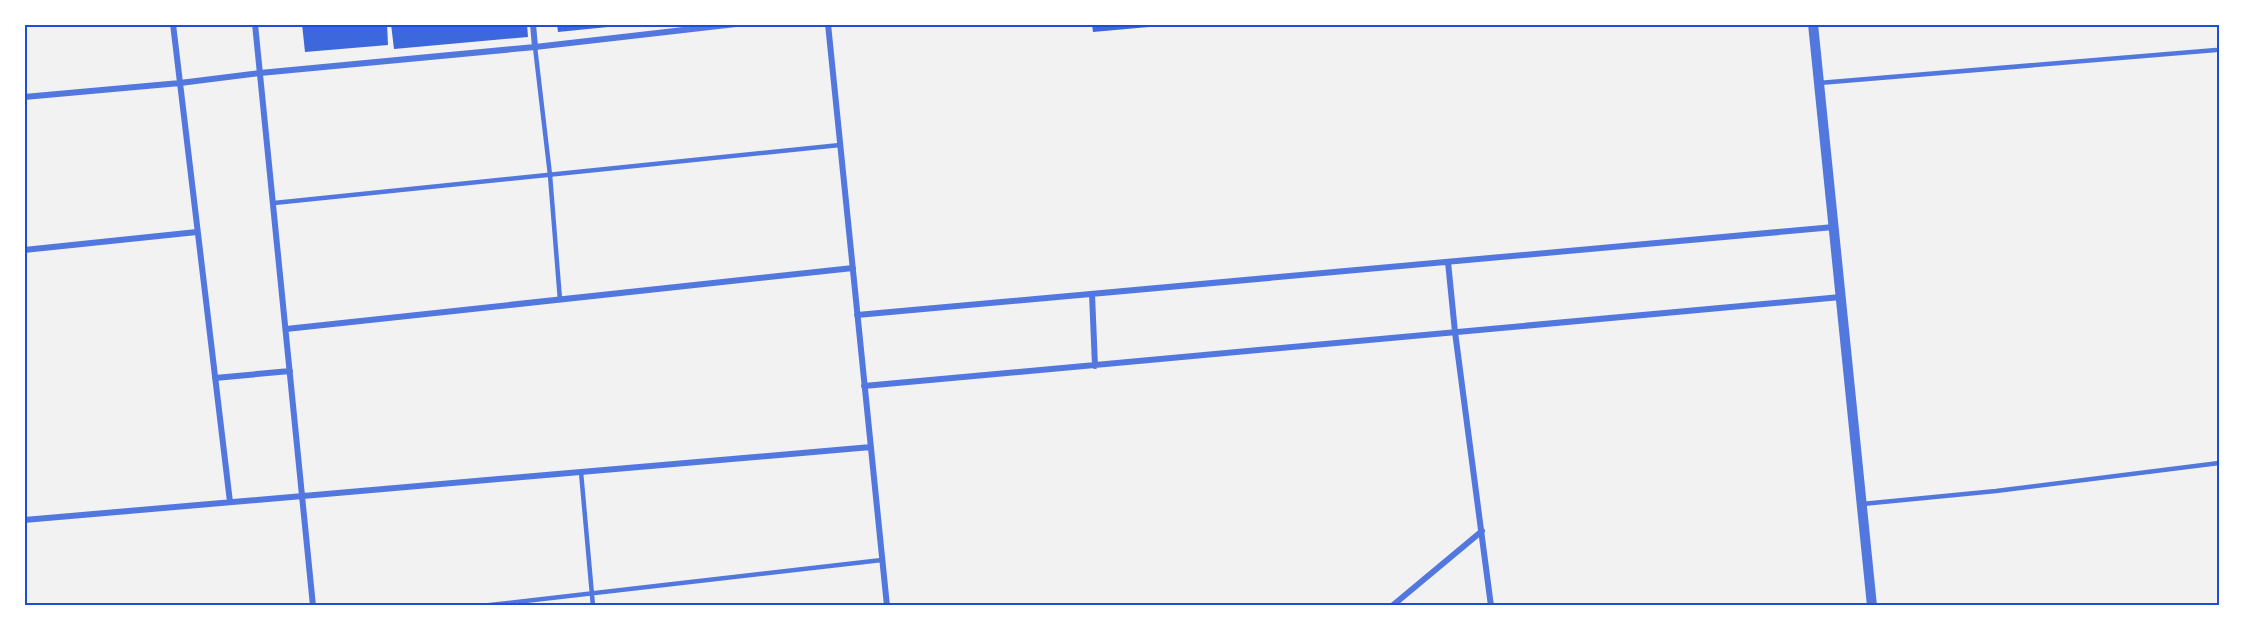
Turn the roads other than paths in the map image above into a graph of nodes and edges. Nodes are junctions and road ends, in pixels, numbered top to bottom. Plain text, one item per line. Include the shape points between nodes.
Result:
1 (173, 24) edge
2 (255, 24) edge
3 (533, 24) edge
4 (736, 24) edge
5 (828, 24) edge
6 (1813, 24) edge
7 (535, 47) junction
8 (2216, 50) dead end
9 (260, 73) junction
10 (180, 83) junction
11 (1819, 83) junction
12 (24, 97) edge
13 (840, 145) junction
14 (550, 175) junction
15 (274, 203) junction
16 (1834, 227) junction
17 (198, 231) junction
18 (24, 250) edge
19 (1448, 262) junction
20 (853, 268) junction
21 (1092, 294) junction
22 (1841, 297) junction
23 (560, 300) junction
24 (857, 315) junction
25 (286, 329) junction
26 (1455, 333) junction
27 (1095, 366) junction
28 (290, 371) junction
29 (215, 378) junction
30 (864, 386) junction
31 (871, 447) junction
32 (2219, 463) edge
33 (581, 472) junction
34 (301, 496) junction
35 (230, 502) junction
36 (1862, 504) junction
37 (24, 520) edge
38 (1482, 531) junction
39 (882, 560) junction
40 (592, 593) junction
41 (313, 606) edge
42 (481, 606) edge
43 (593, 606) edge
44 (887, 606) edge
45 (1392, 606) edge
46 (1491, 606) edge
47 (1872, 606) edge

1 - 10 street
2 - 9 street
3 - 7 street
4 - 7 street
5 - 13 street
6 - 11 street
7 - 9 street
7 - 14 lane
8 - 11 lane
9 - 10 street
9 - 15 street
10 - 12 street
10 - 17 street
11 - 16 street
13 - 14 lane
13 - 20 street
14 - 15 lane
14 - 23 lane
15 - 25 street
16 - 19 street
16 - 22 street
17 - 18 street
17 - 29 street
19 - 21 street
19 - 26 street
20 - 23 street
20 - 24 street
21 - 24 street
21 - 27 street
22 - 26 street
22 - 36 street
23 - 25 street
24 - 30 street
25 - 28 street
26 - 27 street
26 - 38 street
27 - 30 street
28 - 29 street
28 - 34 street
29 - 35 street
30 - 31 street
31 - 33 street
31 - 39 street
32 - 36 lane
33 - 34 street
33 - 40 lane
34 - 35 street
34 - 41 street
35 - 37 street
36 - 47 street
38 - 45 street
38 - 46 street
39 - 40 lane
39 - 44 street
40 - 42 lane
40 - 43 lane

